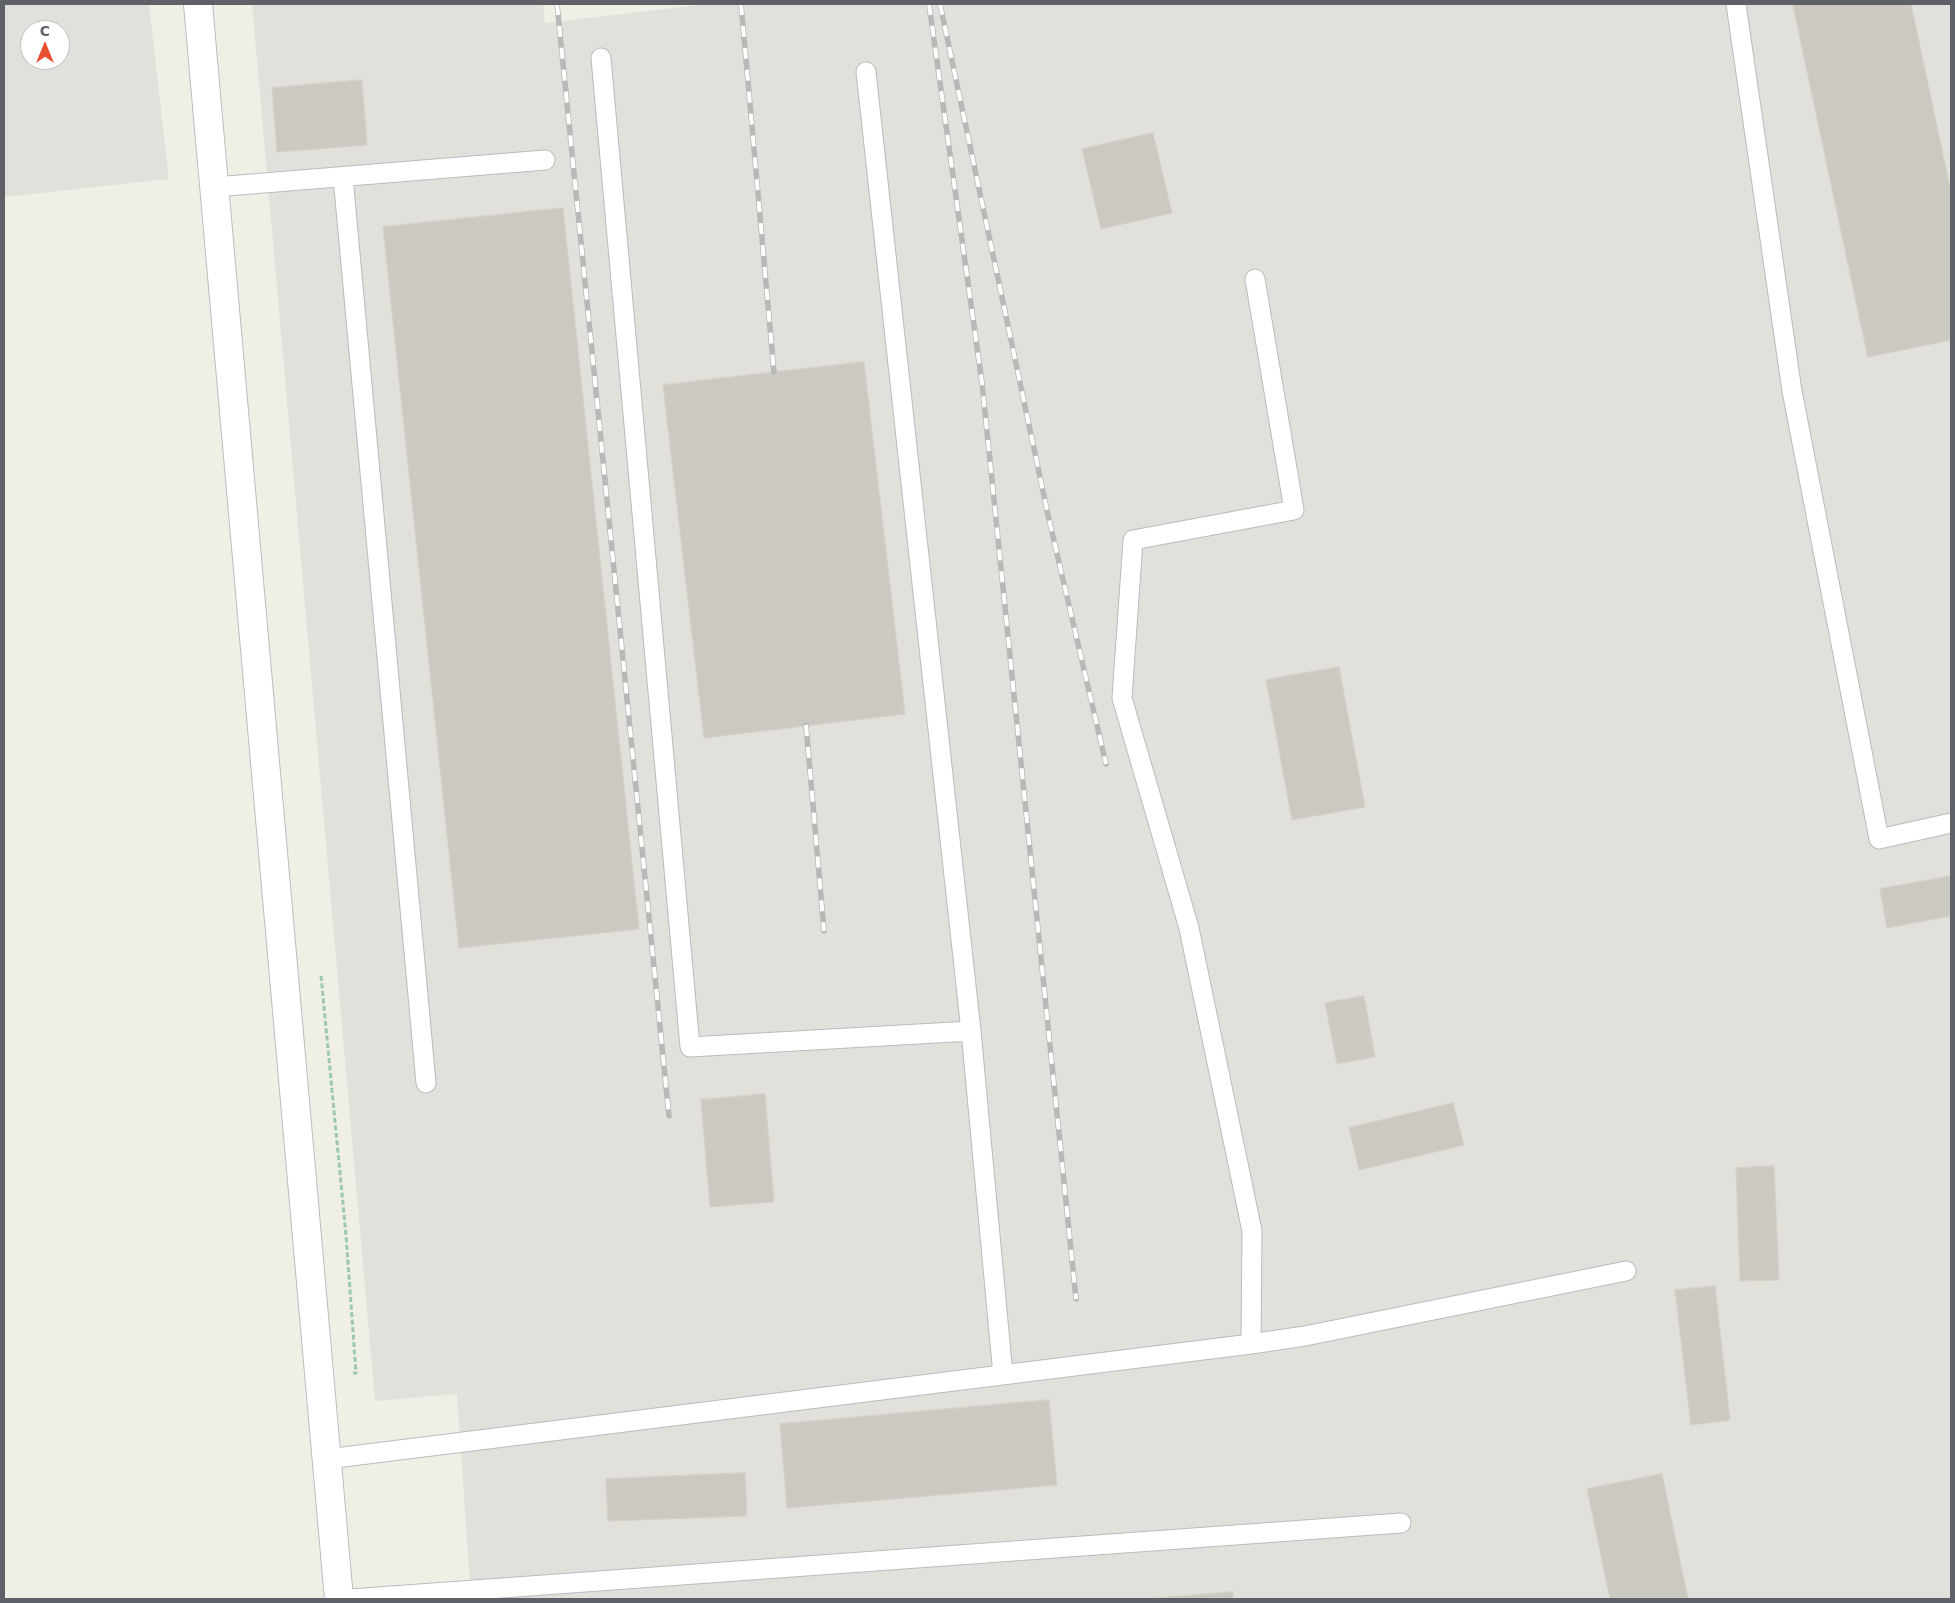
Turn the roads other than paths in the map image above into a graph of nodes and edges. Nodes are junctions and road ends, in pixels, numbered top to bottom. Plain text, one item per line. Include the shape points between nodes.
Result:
1 (198, 4) edge
2 (1736, 4) edge
3 (601, 58) dead end
4 (866, 72) dead end
5 (545, 160) dead end
6 (343, 177) junction
7 (215, 187) junction
8 (1255, 279) dead end
9 (1951, 823) edge
10 (971, 1032) junction
11 (426, 1083) dead end
12 (1626, 1271) dead end
13 (1252, 1344) junction
14 (1003, 1375) junction
15 (327, 1458) junction
16 (1401, 1523) dead end
17 (339, 1599) edge
18 (350, 1599) edge

1 - 7 street
2 - 9 lane via 1792,391 1879,839
3 - 10 lane via 690,1048
4 - 10 lane
5 - 6 lane
6 - 7 lane
6 - 11 lane
7 - 15 street
8 - 13 lane via 1294,510 1133,540 1122,698 1189,928 1252,1231
10 - 14 lane
12 - 13 lane
13 - 14 lane
14 - 15 lane
15 - 17 street
16 - 18 lane

